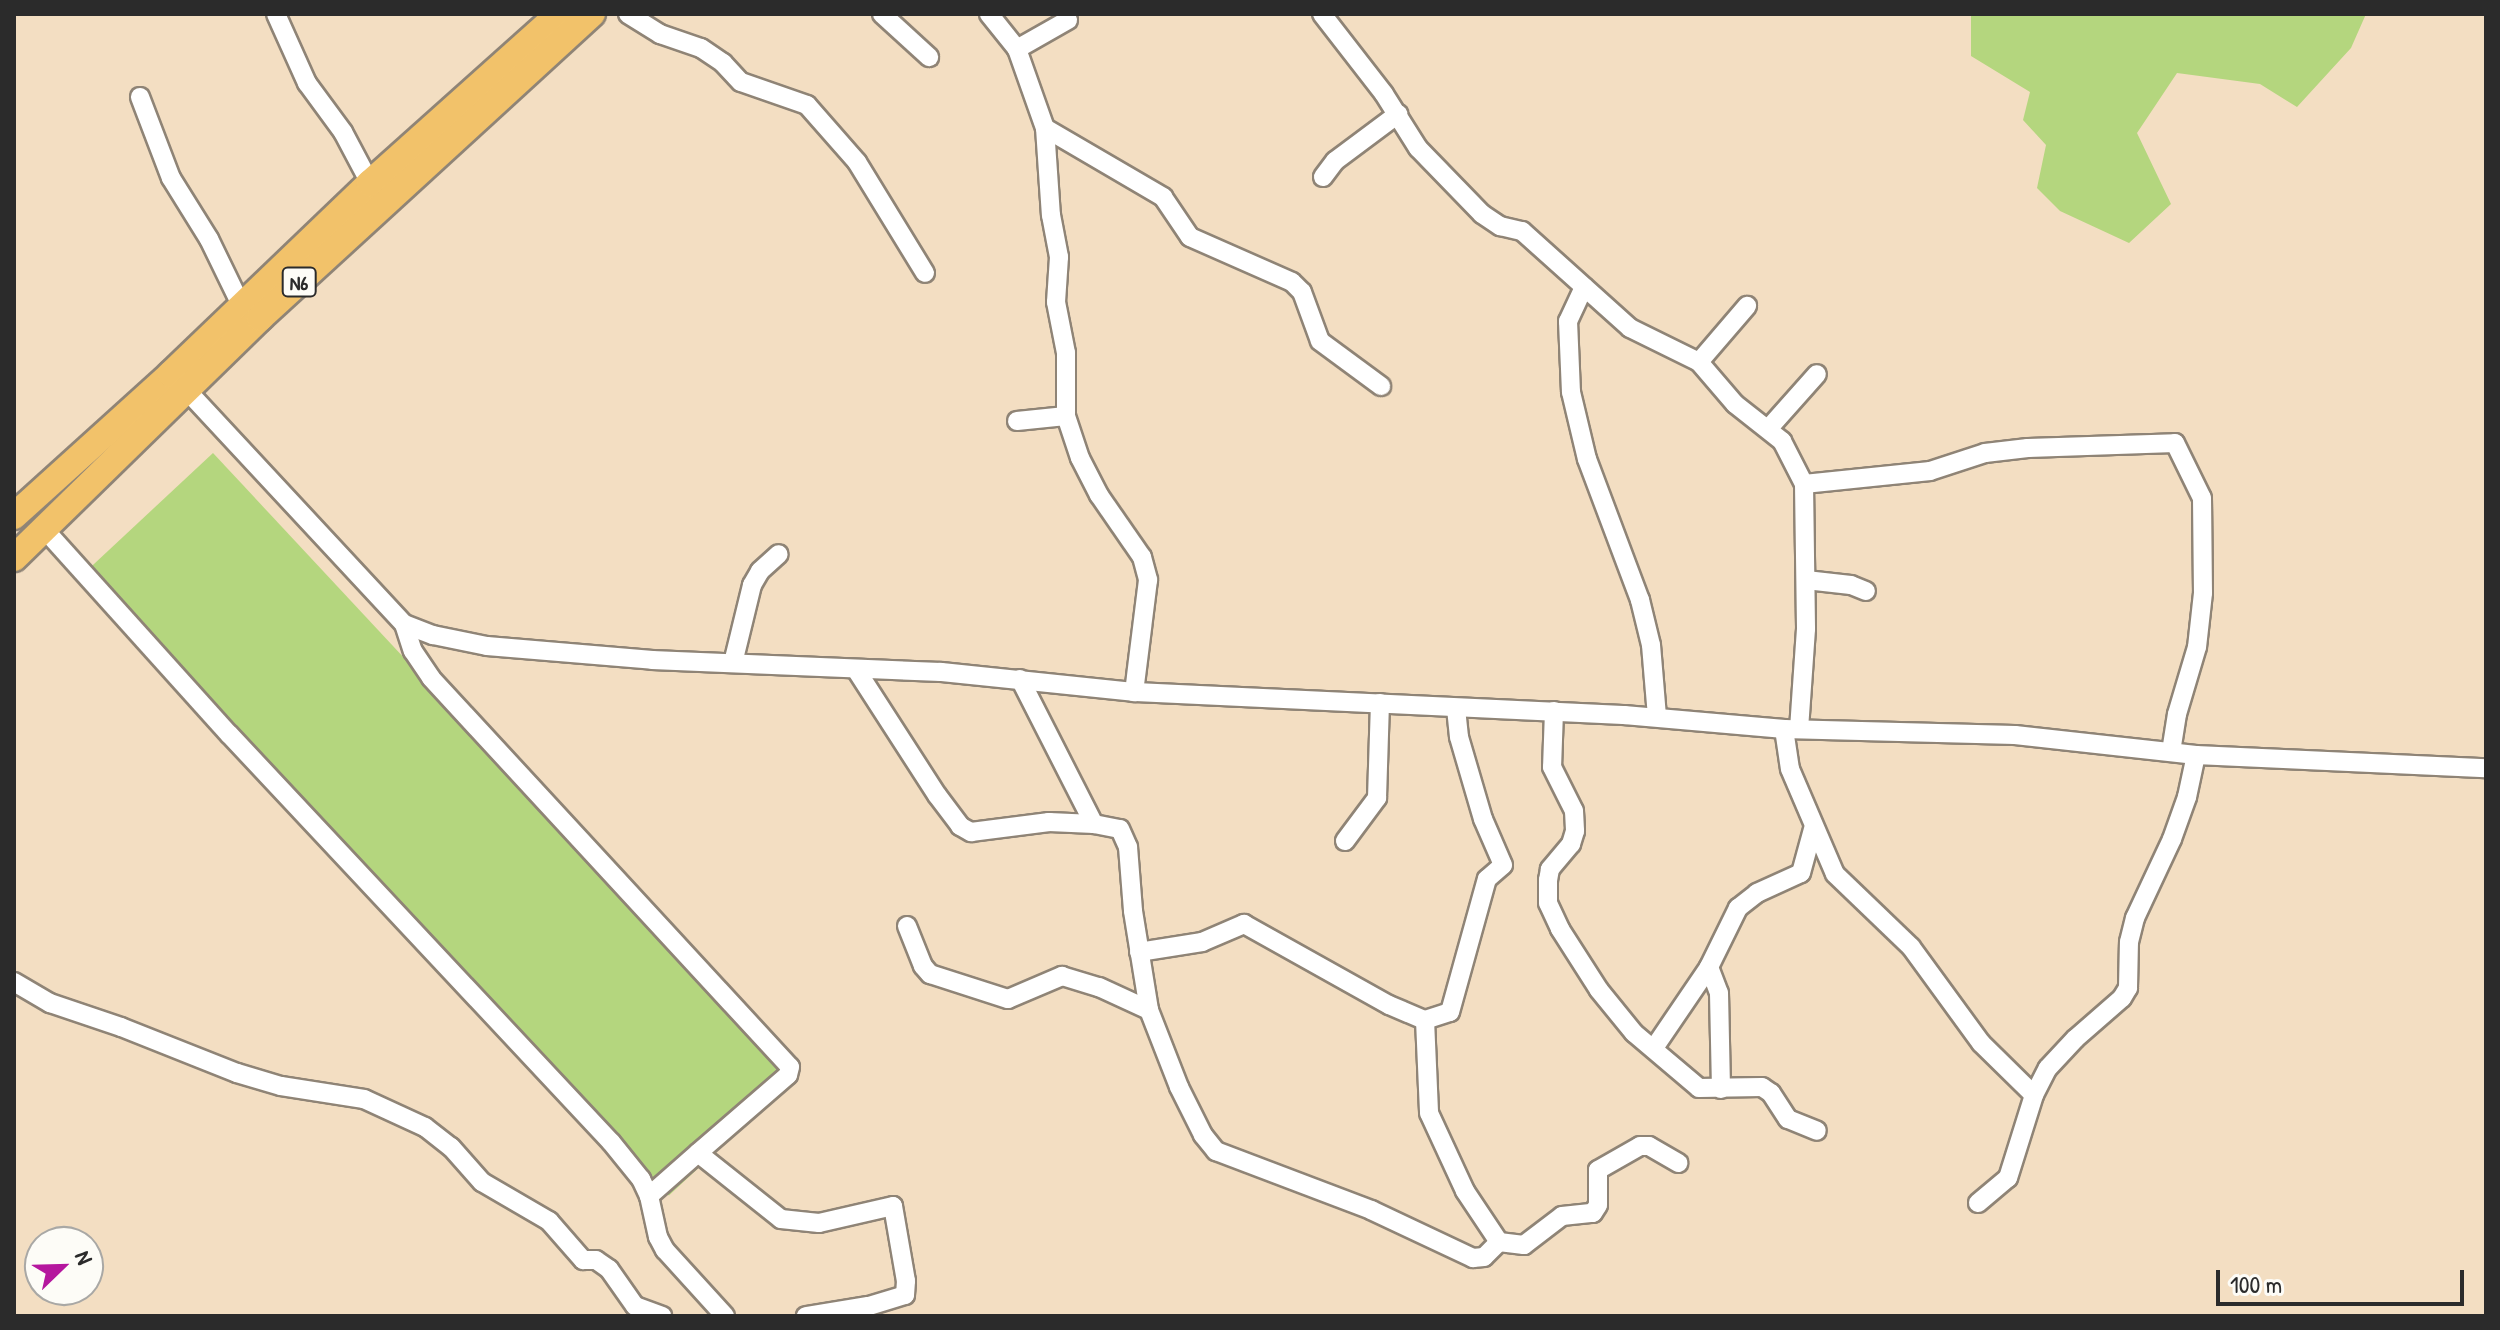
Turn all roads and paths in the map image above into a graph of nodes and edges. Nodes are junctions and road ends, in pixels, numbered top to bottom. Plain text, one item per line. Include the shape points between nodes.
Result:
1 (276, 14) edge
2 (559, 14) edge
3 (592, 14) edge
4 (628, 14) edge
5 (882, 14) edge
6 (989, 14) edge
7 (1322, 14) edge
8 (1068, 20) dead end
9 (1017, 49) junction
10 (929, 57) dead end
11 (140, 97) dead end
12 (1398, 114) junction
13 (1045, 128) junction
14 (1323, 177) dead end
15 (370, 183) junction
16 (925, 273) dead end
17 (1584, 287) junction
18 (241, 305) junction
19 (1747, 306) dead end
20 (1699, 362) junction
21 (1817, 374) dead end
22 (179, 382) junction
23 (1381, 386) dead end
24 (1066, 416) junction
25 (1017, 421) dead end
26 (1769, 428) junction
27 (1804, 484) junction
28 (14, 516) edge
29 (45, 530) junction
30 (779, 554) dead end
31 (14, 558) edge
32 (1806, 580) junction
33 (1866, 591) dead end
34 (404, 624) junction
35 (733, 663) junction
36 (857, 671) junction
37 (1020, 679) junction
38 (1134, 692) junction
39 (1380, 703) junction
40 (1456, 708) junction
41 (1554, 711) junction
42 (1657, 717) junction
43 (1792, 729) junction
44 (2171, 752) junction
45 (2196, 755) junction
46 (2486, 768) edge
47 (1094, 824) junction
48 (1813, 829) junction
49 (1345, 841) dead end
50 (907, 926) dead end
51 (1139, 952) junction
52 (1709, 967) junction
53 (14, 982) edge
54 (1149, 1010) junction
55 (1425, 1020) junction
56 (1654, 1048) junction
57 (1721, 1089) junction
58 (2034, 1095) junction
59 (1817, 1131) dead end
60 (698, 1153) junction
61 (1679, 1163) dead end
62 (649, 1196) junction
63 (1978, 1203) dead end
64 (1499, 1242) junction
65 (662, 1316) edge
66 (725, 1316) edge
67 (806, 1316) edge

1 - 15 street via 307,83 343,132
2 - 15 highway, N6
3 - 22 highway, N6
4 - 16 street via 660,34 701,48 741,82 807,105 857,162
5 - 10 street
6 - 9 street
7 - 12 street
8 - 9 street
9 - 13 street
11 - 18 street via 171,178
12 - 14 street via 1335,161
12 - 17 street via 1418,148 1489,220 1522,231
13 - 23 street via 1163,197 1190,237 1292,282 1302,292 1320,341
13 - 24 street via 1059,257 1056,302 1066,353
15 - 18 highway, N6
17 - 20 street via 1630,328
17 - 42 street via 1568,321 1571,392 1584,450 1640,600 1651,645
18 - 22 highway, N6
19 - 20 street
20 - 26 street via 1735,404
21 - 26 street
22 - 28 highway, N6
22 - 29 highway, N6
22 - 34 street
24 - 25 street
24 - 38 street via 1080,458 1137,548 1148,580
26 - 27 street via 1782,441
27 - 32 street
27 - 44 street via 1930,471 1985,453 2028,448 2175,443 2202,498 2203,593 2197,647
29 - 31 highway, N6
29 - 62 street via 611,1142
30 - 35 street via 752,585
32 - 33 street
32 - 43 street
34 - 35 street via 487,646
34 - 60 street via 413,651 431,678 790,1067 788,1075
35 - 36 street
36 - 37 street
36 - 47 street via 960,826 983,833 1049,822
37 - 38 street
37 - 47 street
38 - 39 street
39 - 40 street
39 - 49 street via 1377,798
40 - 41 street
40 - 55 street via 1479,805 1503,865 1487,879 1450,1012
41 - 42 street
41 - 56 street via 1552,767 1574,811 1575,831 1550,869 1548,903 1599,990 1634,1033
42 - 43 street
43 - 44 street via 2015,735
43 - 48 street via 1790,769
44 - 45 street
45 - 46 street
45 - 58 street via 2172,839 2135,918 2128,988 2060,1052
47 - 51 street via 1115,827 1125,836
48 - 52 street via 1801,873 1738,908
48 - 58 street via 1835,874 1911,947 1981,1043
50 - 54 street via 930,974 1008,999 1062,976
51 - 54 street
51 - 55 street via 1202,942 1244,924 1334,977
52 - 56 street
52 - 57 street via 1719,993
53 - 65 street via 50,1003 237,1073 364,1099 425,1127 482,1182 549,1221 583,1260 596,1260 609,1269 635,1306
54 - 64 street via 1179,1087 1216,1151 1371,1210 1473,1258 1484,1257
55 - 64 street via 1429,1113 1465,1191
56 - 57 street via 1699,1088
57 - 59 street via 1762,1087 1788,1119
58 - 63 street via 2008,1178
60 - 62 street
60 - 67 street via 781,1219 819,1223 893,1206 905,1295
61 - 64 street via 1640,1146 1598,1170 1598,1205 1593,1213 1562,1216 1524,1245
62 - 66 street via 665,1250

